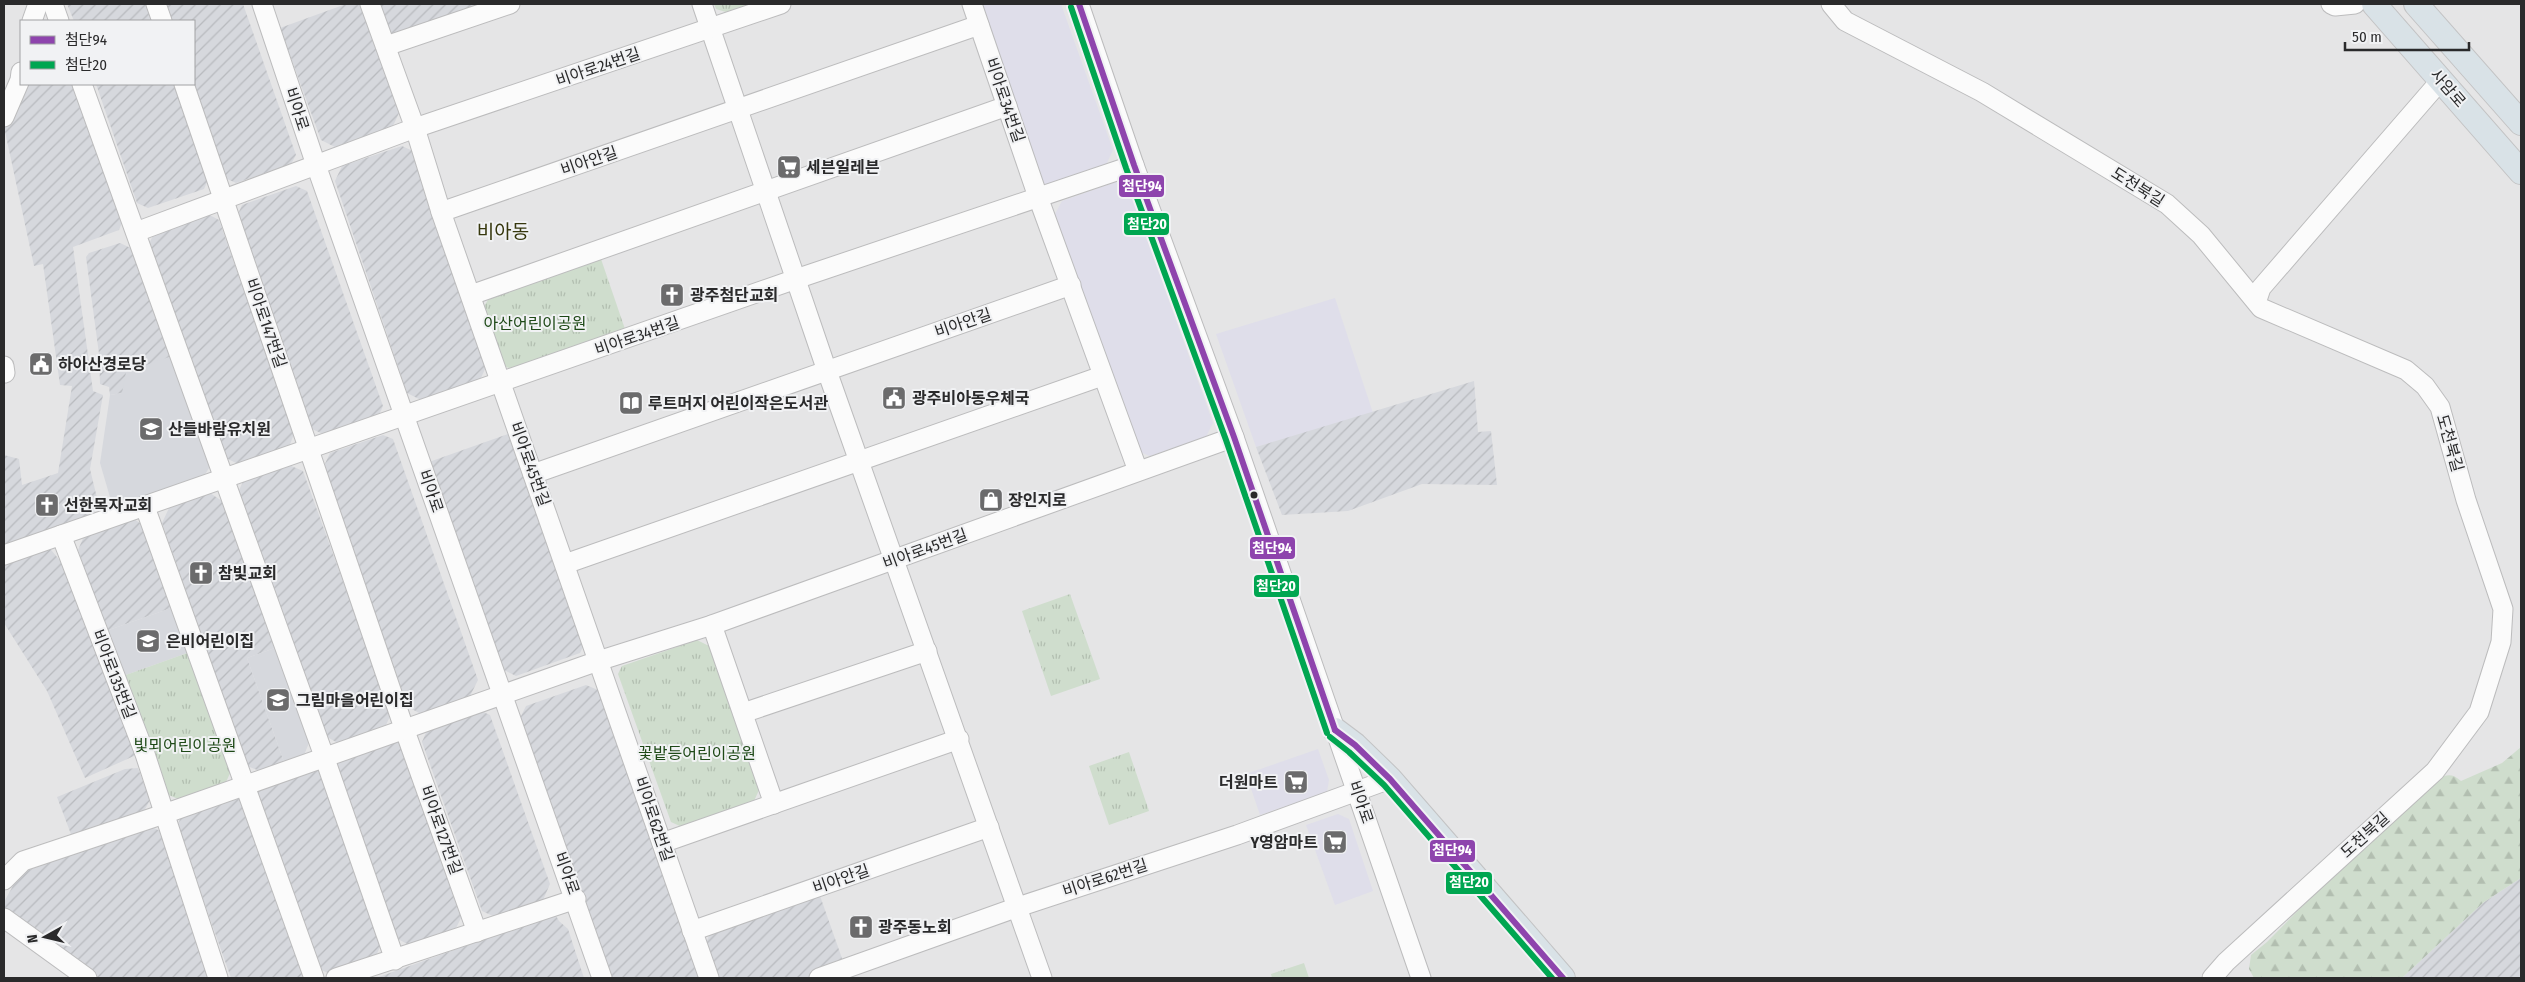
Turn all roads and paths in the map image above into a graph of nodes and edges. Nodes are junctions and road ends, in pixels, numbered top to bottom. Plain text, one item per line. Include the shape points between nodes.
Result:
1 (38, 4) edge
2 (53, 4) edge
3 (156, 4) edge
4 (262, 4) edge
5 (370, 4) edge
6 (510, 4) edge
7 (702, 4) edge
8 (781, 4) edge
9 (972, 4) edge
10 (1078, 4) edge
11 (1831, 4) edge
12 (2331, 4) edge
13 (2355, 4) edge
14 (2374, 4) edge
15 (2416, 4) edge
16 (32, 20) edge
17 (59, 20) edge
18 (162, 20) edge
19 (980, 25) junction
20 (710, 29) junction
21 (386, 46) junction
22 (20, 80) edge
23 (2441, 80) junction
24 (82, 85) edge
25 (184, 85) edge
26 (1007, 106) junction
27 (738, 110) junction
28 (4, 117) edge
29 (2521, 124) edge
30 (415, 128) junction
31 (316, 165) junction
32 (1134, 165) junction
33 (2521, 172) edge
34 (766, 193) junction
35 (1038, 197) junction
36 (223, 198) junction
37 (441, 212) junction
38 (136, 232) junction
39 (796, 279) junction
40 (1071, 285) junction
41 (471, 295) junction
42 (2257, 300) junction
43 (827, 371) junction
44 (1102, 376) junction
45 (501, 384) junction
46 (405, 416) junction
47 (1234, 436) junction
48 (308, 448) junction
49 (859, 460) junction
50 (1138, 471) junction
51 (533, 474) junction
52 (225, 478) junction
53 (144, 508) junction
54 (61, 536) junction
55 (4, 555) edge
56 (895, 560) junction
57 (565, 564) junction
58 (712, 624) junction
59 (927, 651) junction
60 (598, 661) junction
61 (502, 695) junction
62 (743, 713) junction
63 (404, 728) junction
64 (1335, 730) junction
65 (959, 740) junction
66 (324, 756) junction
67 (1390, 779) junction
68 (244, 785) junction
69 (1357, 790) junction
70 (774, 804) junction
71 (164, 814) junction
72 (989, 826) junction
73 (662, 843) junction
74 (4, 880) edge
75 (576, 899) junction
76 (1018, 907) junction
77 (4, 918) edge
78 (692, 931) junction
79 (477, 932) junction
80 (395, 960) junction
81 (2230, 970) edge
82 (86, 978) edge
83 (218, 978) edge
84 (314, 978) edge
85 (336, 978) edge
86 (602, 978) edge
87 (709, 978) edge
88 (820, 978) edge
89 (1042, 978) edge
90 (1421, 978) edge
91 (1564, 978) edge
92 (2212, 978) edge

1 - 16 street
2 - 17 street
3 - 18 street
4 - 31 street, 비아로
5 - 21 street
6 - 21 street
7 - 20 street
8 - 20 street, 비아로24번길
9 - 19 street, 비아로34번길
10 - 32 street, 비아로
11 - 42 street, 도천북길 via 1845,22 1982,92 2167,204 2201,235
12 - 13 street
14 - 23 main road, 사암로
15 - 29 main road, 사암로
19 - 26 street, 비아로34번길
19 - 27 street, 비아안길
20 - 27 street
20 - 30 street, 비아로24번길
21 - 30 street
22 - 28 street
23 - 33 main road, 사암로
23 - 42 street via 2261,288
24 - 38 street
25 - 36 street, 비아로147번길
26 - 34 street
26 - 35 street, 비아로34번길
27 - 34 street
27 - 37 street, 비아안길
30 - 31 street, 비아로24번길
30 - 37 street
31 - 36 street
31 - 46 street, 비아로
32 - 35 street, 비아로34번길
32 - 47 street, 비아로
34 - 39 street
34 - 41 street
35 - 39 street, 비아로34번길
35 - 40 street
36 - 38 street
36 - 48 street, 비아로147번길
37 - 41 street
38 - 52 street
39 - 43 street
39 - 45 street, 비아로34번길
40 - 43 street, 비아안길
40 - 44 street
41 - 45 street, 비아로45번길
42 - 81 street, 도천북길 via 2261,308 2406,370 2425,386 2440,407 2466,500 2494,577 2503,609 2502,642 2479,712 2435,771
43 - 49 street
43 - 51 street, 비아안길
44 - 49 street
44 - 50 street
45 - 46 street, 비아로34번길
45 - 51 street, 비아로45번길
46 - 48 street
46 - 61 street, 비아로
47 - 50 street, 비아로45번길
47 - 64 street, 비아로
48 - 52 street
48 - 63 street
49 - 56 street
49 - 57 street
50 - 56 street, 비아로45번길
51 - 57 street, 비아로45번길
52 - 53 street
52 - 66 street
53 - 54 street
53 - 68 street
54 - 55 street
54 - 71 street, 비아로135번길 via 145,754
56 - 58 street, 비아로45번길
56 - 59 street
57 - 60 street, 비아로45번길
58 - 60 street, 비아로45번길
58 - 62 street
59 - 62 street
59 - 65 street
60 - 61 street, 비아로45번길
60 - 73 street, 비아로62번길
61 - 63 street
61 - 75 street, 비아로
62 - 70 street
63 - 66 street
63 - 79 street, 비아로127번길
64 - 67 main road
64 - 69 street, 비아로
65 - 70 street
65 - 72 street
66 - 68 street
66 - 80 street
67 - 69 street, 비아로62번길
67 - 91 main road
68 - 71 street
68 - 84 street
69 - 76 street, 비아로62번길 via 1237,835
69 - 90 street, 비아로
70 - 73 street
71 - 74 street via 23,861
71 - 83 street
72 - 76 street
72 - 78 street, 비아안길
73 - 78 street, 비아로62번길
75 - 79 street
75 - 86 street, 비아로
76 - 88 street, 비아로62번길
76 - 89 street
77 - 82 street
78 - 87 street, 비아로62번길
79 - 80 street
80 - 85 street
81 - 92 street, 도천북길

